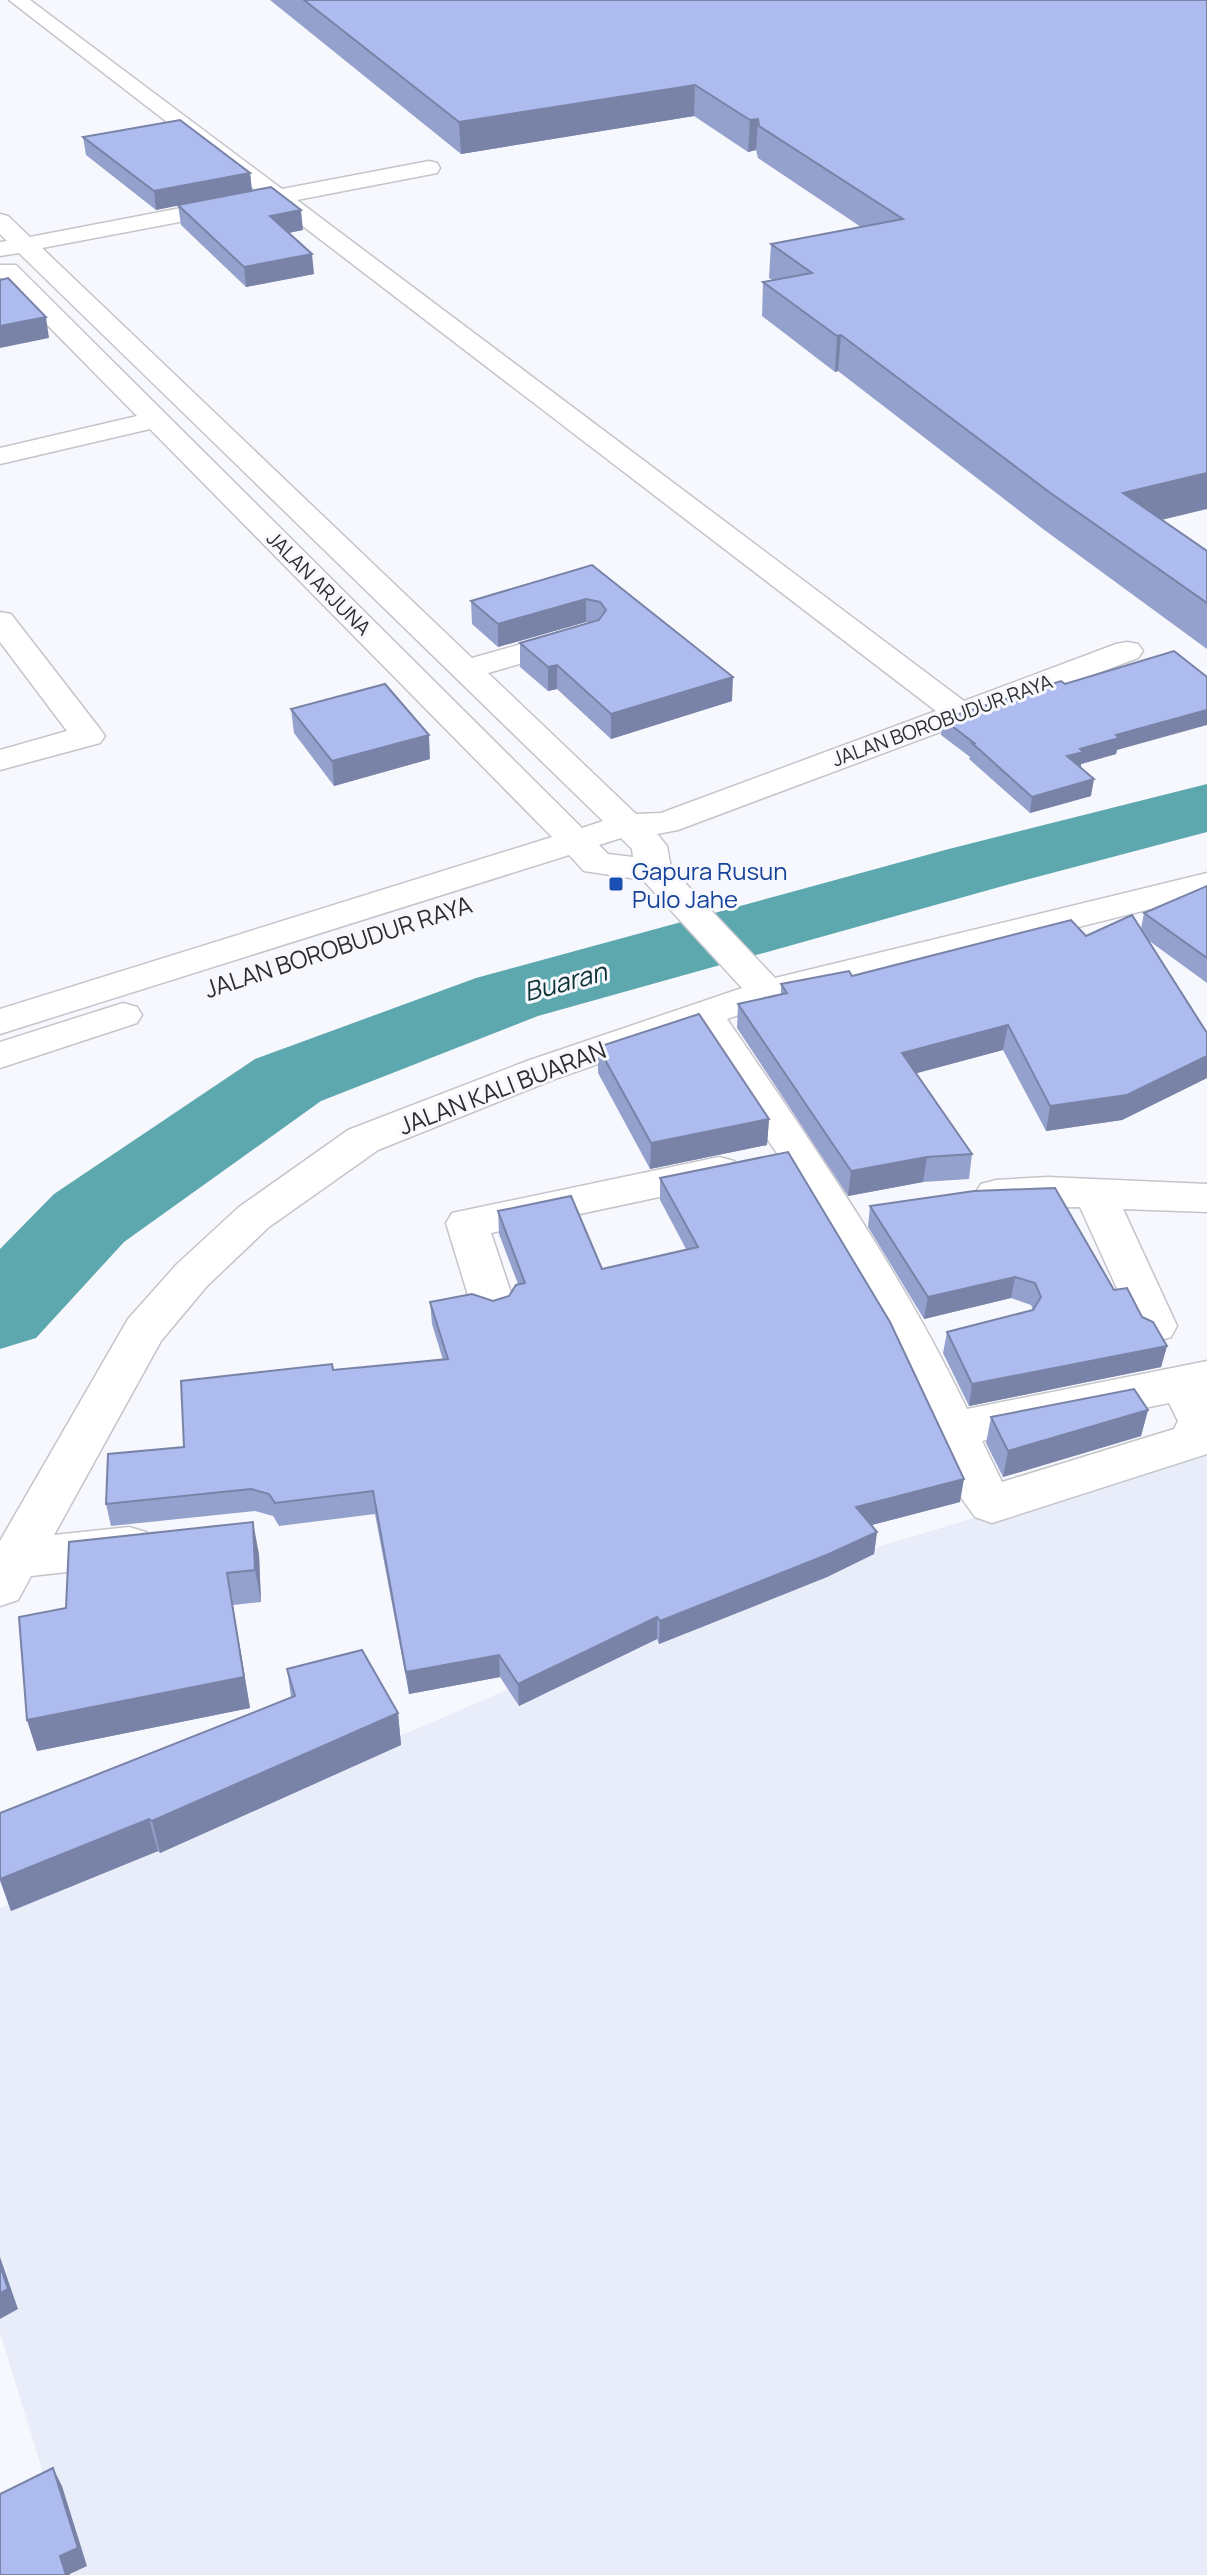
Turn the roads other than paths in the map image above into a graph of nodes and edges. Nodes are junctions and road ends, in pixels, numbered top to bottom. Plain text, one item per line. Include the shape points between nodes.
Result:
1 (18, 0) edge
2 (429, 168) dead end
3 (278, 196) junction
4 (0, 221) edge
5 (7, 252) edge
6 (121, 339) junction
7 (83, 346) junction
8 (156, 420) junction
9 (220, 434) junction
10 (180, 444) junction
11 (0, 456) edge
12 (307, 517) junction
13 (264, 529) junction
14 (379, 587) junction
15 (334, 599) junction
16 (0, 621) edge
17 (587, 634) edge
18 (1127, 651) dead end
19 (465, 670) junction
20 (960, 713) junction
21 (0, 760) edge
22 (653, 851) junction
23 (587, 852) junction
24 (1207, 884) edge
25 (761, 985) junction
26 (96, 1008) junction
27 (704, 1014) junction
28 (0, 1022) edge
29 (0, 1055) edge
30 (799, 1155) junction
31 (1095, 1194) junction
32 (955, 1197) edge
33 (1206, 1199) edge
34 (880, 1207) edge
35 (836, 1215) junction
36 (493, 1305) edge
37 (1155, 1326) edge
38 (1196, 1381) edge
39 (955, 1429) junction
40 (165, 1542) edge
41 (8, 1572) edge

1 - 3 street
2 - 3 street
3 - 5 street
3 - 20 street
4 - 5 street
5 - 6 street, JALAN ARJUNA
5 - 7 street, JALAN ARJUNA
6 - 7 street
6 - 9 street, JALAN ARJUNA
7 - 8 street, JALAN ARJUNA
8 - 10 street, JALAN ARJUNA
8 - 11 street
9 - 10 street
9 - 12 street, JALAN ARJUNA
10 - 13 street, JALAN ARJUNA
12 - 13 street
12 - 14 street, JALAN ARJUNA
13 - 15 street, JALAN ARJUNA
14 - 15 street
14 - 19 street, JALAN ARJUNA
15 - 23 street, JALAN ARJUNA
16 - 21 street via 88,736
17 - 19 street
18 - 20 street, JALAN BOROBUDUR RAYA
19 - 22 street, JALAN ARJUNA
20 - 22 street, JALAN BOROBUDUR RAYA
22 - 23 street, JALAN BOROBUDUR RAYA
22 - 23 street
22 - 25 street, JALAN ARJUNA
23 - 26 street, JALAN BOROBUDUR RAYA
24 - 25 street, JALAN KALI BUARAN
25 - 27 street, JALAN KALI BUARAN
26 - 28 street, JALAN BOROBUDUR RAYA
26 - 29 street, JALAN BOROBUDUR RAYA
27 - 30 street
27 - 41 street, JALAN KALI BUARAN via 363,1140 254,1217 144,1330
30 - 35 street
30 - 36 street via 472,1221 468,1226
31 - 32 street via 1048,1191
31 - 33 street
31 - 37 street
34 - 35 street
35 - 39 street via 933,1336
38 - 39 street
38 - 39 street via 1201,1421 1192,1441 1003,1503 992,1504 984,1496
40 - 41 street

